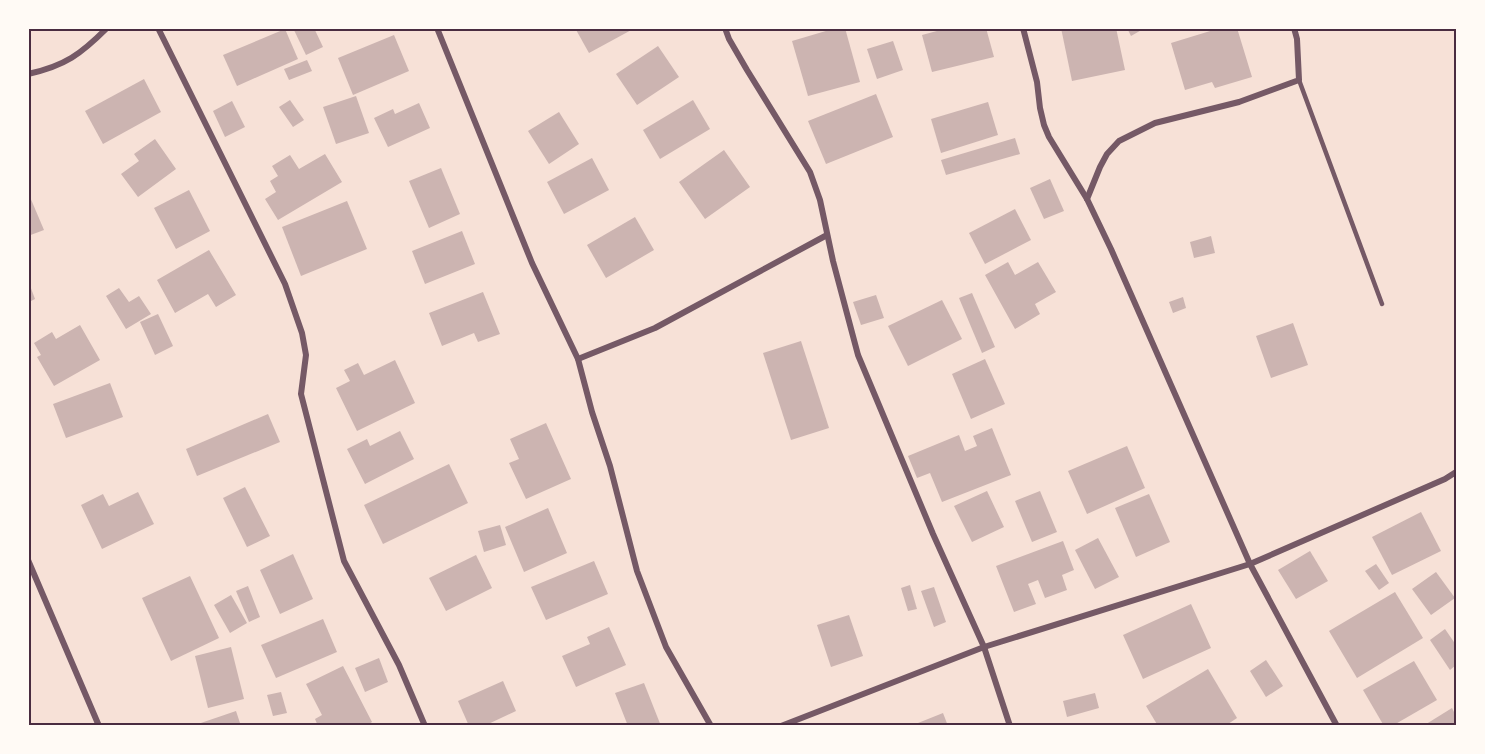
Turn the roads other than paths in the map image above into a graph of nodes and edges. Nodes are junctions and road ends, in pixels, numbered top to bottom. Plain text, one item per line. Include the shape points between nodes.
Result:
1 (107, 28) edge
2 (158, 28) edge
3 (437, 28) edge
4 (725, 28) edge
5 (1023, 28) edge
6 (1294, 28) edge
7 (28, 74) edge
8 (1299, 80) junction
9 (1087, 199) junction
10 (827, 235) junction
11 (1382, 304) dead end
12 (578, 359) junction
13 (1456, 472) edge
14 (28, 560) edge
15 (1250, 564) junction
16 (984, 647) junction
17 (99, 726) edge
18 (426, 726) edge
19 (711, 726) edge
20 (781, 726) edge
21 (1010, 726) edge
22 (1336, 726) edge

1 - 7 street via 68,62
2 - 18 street via 285,284 306,355 301,394 344,561
3 - 12 street via 532,262
4 - 10 street via 810,172
5 - 9 street via 1044,125
6 - 8 street
8 - 9 street via 1239,102 1155,123 1119,141 1107,154
8 - 11 lane
9 - 15 street
10 - 12 street via 655,327
10 - 16 street via 858,355
12 - 19 street via 638,571 666,647
13 - 15 street
14 - 17 street
15 - 16 street
15 - 22 street
16 - 20 street
16 - 21 street

